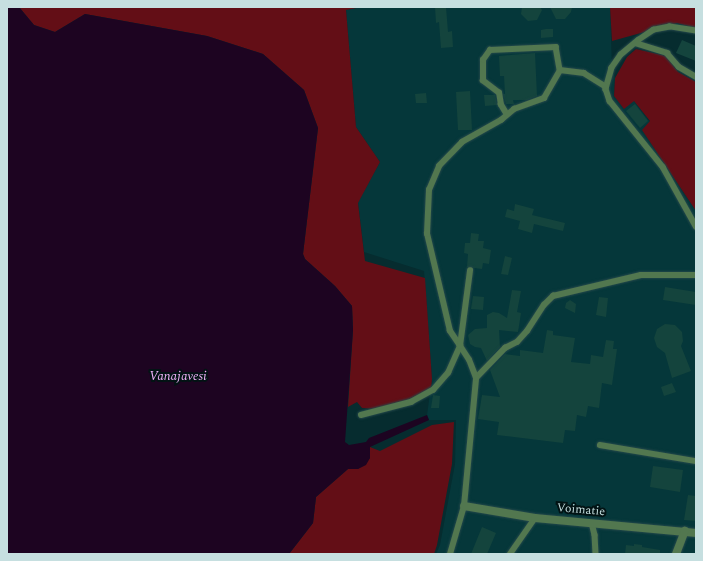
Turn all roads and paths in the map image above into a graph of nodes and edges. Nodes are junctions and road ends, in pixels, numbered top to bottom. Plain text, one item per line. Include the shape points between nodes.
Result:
1 (696, 31) edge
2 (635, 43) junction
3 (560, 70) junction
4 (696, 77) edge
5 (606, 87) junction
6 (507, 115) junction
7 (696, 226) edge
8 (470, 271) dead end
9 (696, 275) edge
10 (460, 346) junction
11 (476, 378) junction
12 (361, 415) dead end
13 (600, 446) dead end
14 (696, 461) edge
15 (464, 506) junction
16 (535, 518) junction
17 (592, 523) junction
18 (685, 531) junction
19 (696, 533) edge
20 (450, 554) edge
21 (510, 554) edge
22 (596, 554) edge
23 (676, 554) edge

1 - 2 lane via 670,27 654,30
2 - 4 lane via 667,52 679,67
2 - 5 lane via 621,55 612,68
3 - 5 lane via 584,73
3 - 6 lane via 544,98 514,109
3 - 6 lane via 556,47 490,50 483,60 483,81 498,93 500,105
5 - 7 lane via 610,101 663,167
6 - 10 lane via 462,142 439,166 429,190 427,234 450,331
8 - 10 lane
9 - 11 lane via 641,275 553,296 517,342 505,348
10 - 11 lane
10 - 12 lane via 448,373 433,390 411,402
11 - 15 lane
13 - 14 lane
15 - 16 street, Voimatie
15 - 20 lane
16 - 17 street, Voimatie
16 - 21 lane
17 - 18 street, Voimatie
17 - 22 lane
18 - 19 street, Voimatie
18 - 23 street

